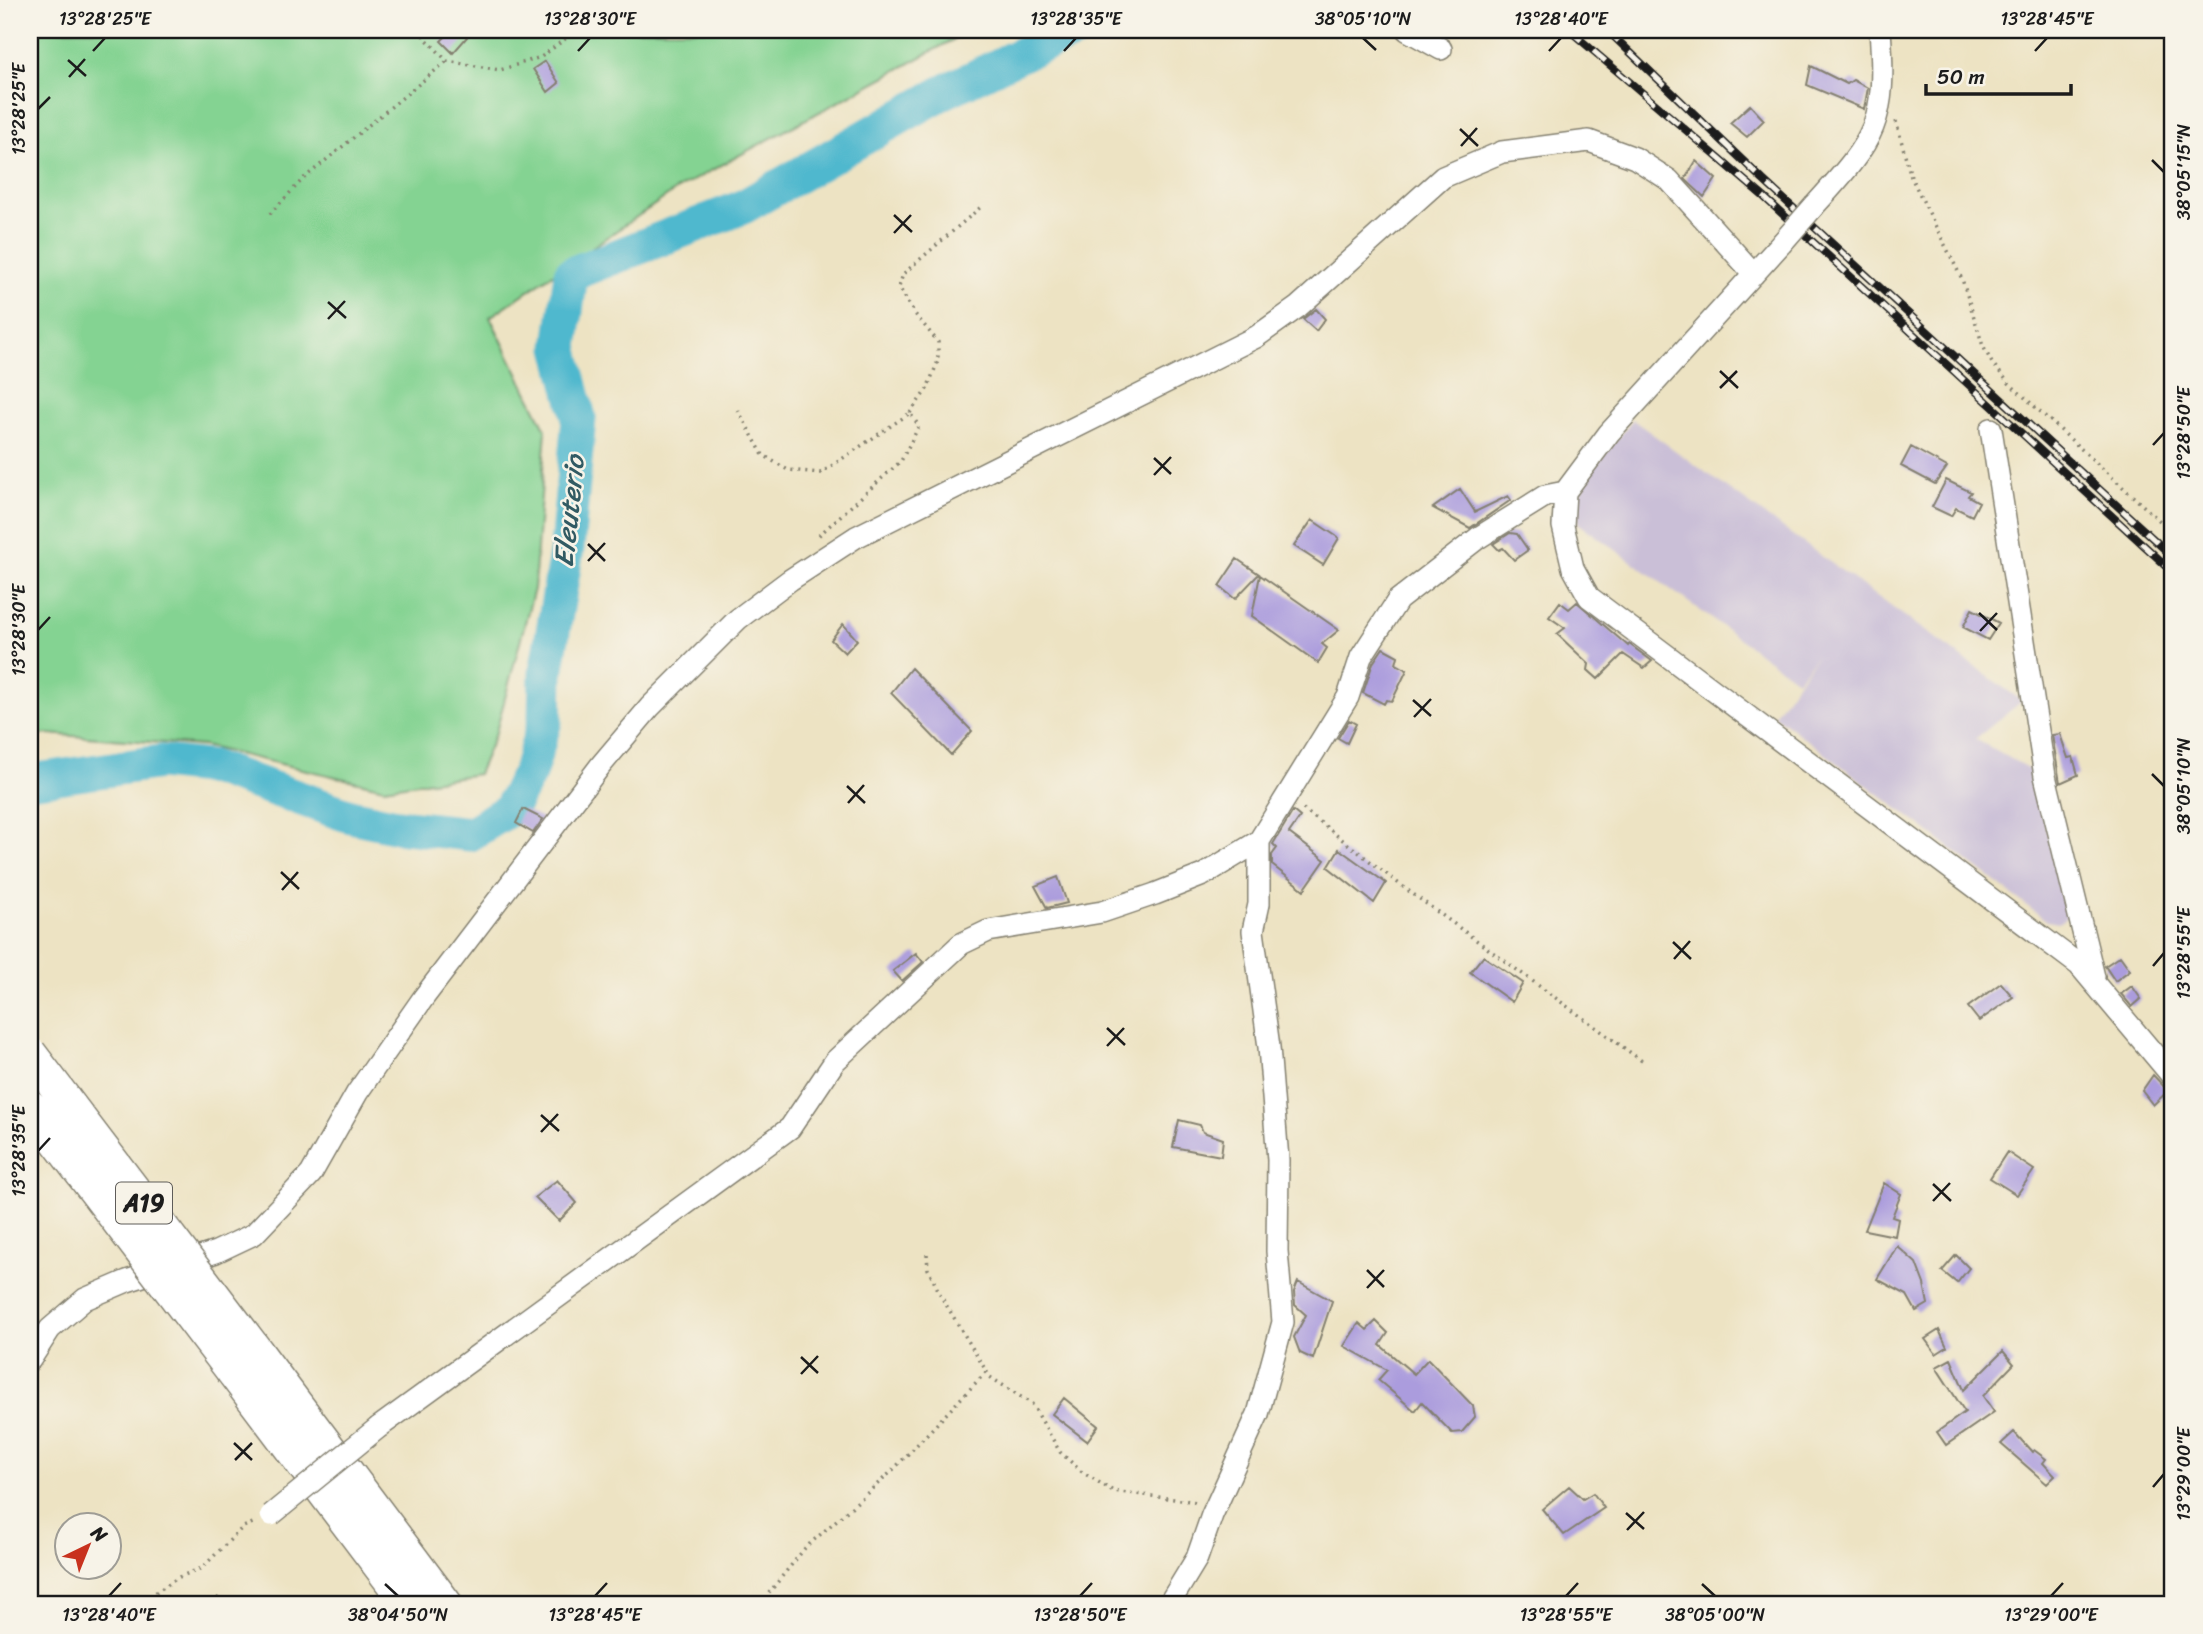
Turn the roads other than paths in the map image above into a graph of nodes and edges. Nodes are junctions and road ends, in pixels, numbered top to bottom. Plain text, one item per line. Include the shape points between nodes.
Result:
1 (1407, 30) edge
2 (1880, 30) edge
3 (1441, 49) dead end
4 (1754, 274) junction
5 (1991, 429) dead end
6 (1565, 492) junction
7 (1259, 841) junction
8 (2097, 988) junction
9 (30, 1053) edge
10 (2173, 1077) edge
11 (30, 1106) edge
12 (30, 1360) edge
13 (271, 1515) road end
14 (408, 1604) edge
15 (446, 1604) edge
16 (1169, 1604) edge

1 - 3 street
2 - 4 street, bridge via 1880,109 1869,141
4 - 6 street via 1609,433
4 - 12 street via 1669,180 1635,159 1588,141 1503,152 1443,177 1298,307 1256,337 856,537 738,619 650,707 424,997 357,1093 311,1174 254,1234 85,1299 50,1329
5 - 8 street via 2045,776
6 - 7 street via 1545,496 1478,538 1398,600 1366,648 1348,696
6 - 8 street via 1563,526 1573,568 1589,597 2078,965
7 - 13 street, bridge via 1203,875 1155,894 1102,912 988,931 961,944 835,1061 790,1128 379,1427
7 - 16 street via 1254,931 1278,1160 1277,1251 1283,1322 1258,1415 1197,1558
8 - 10 street
9 - 15 highway, A19, bridge
11 - 14 highway, A19, bridge

